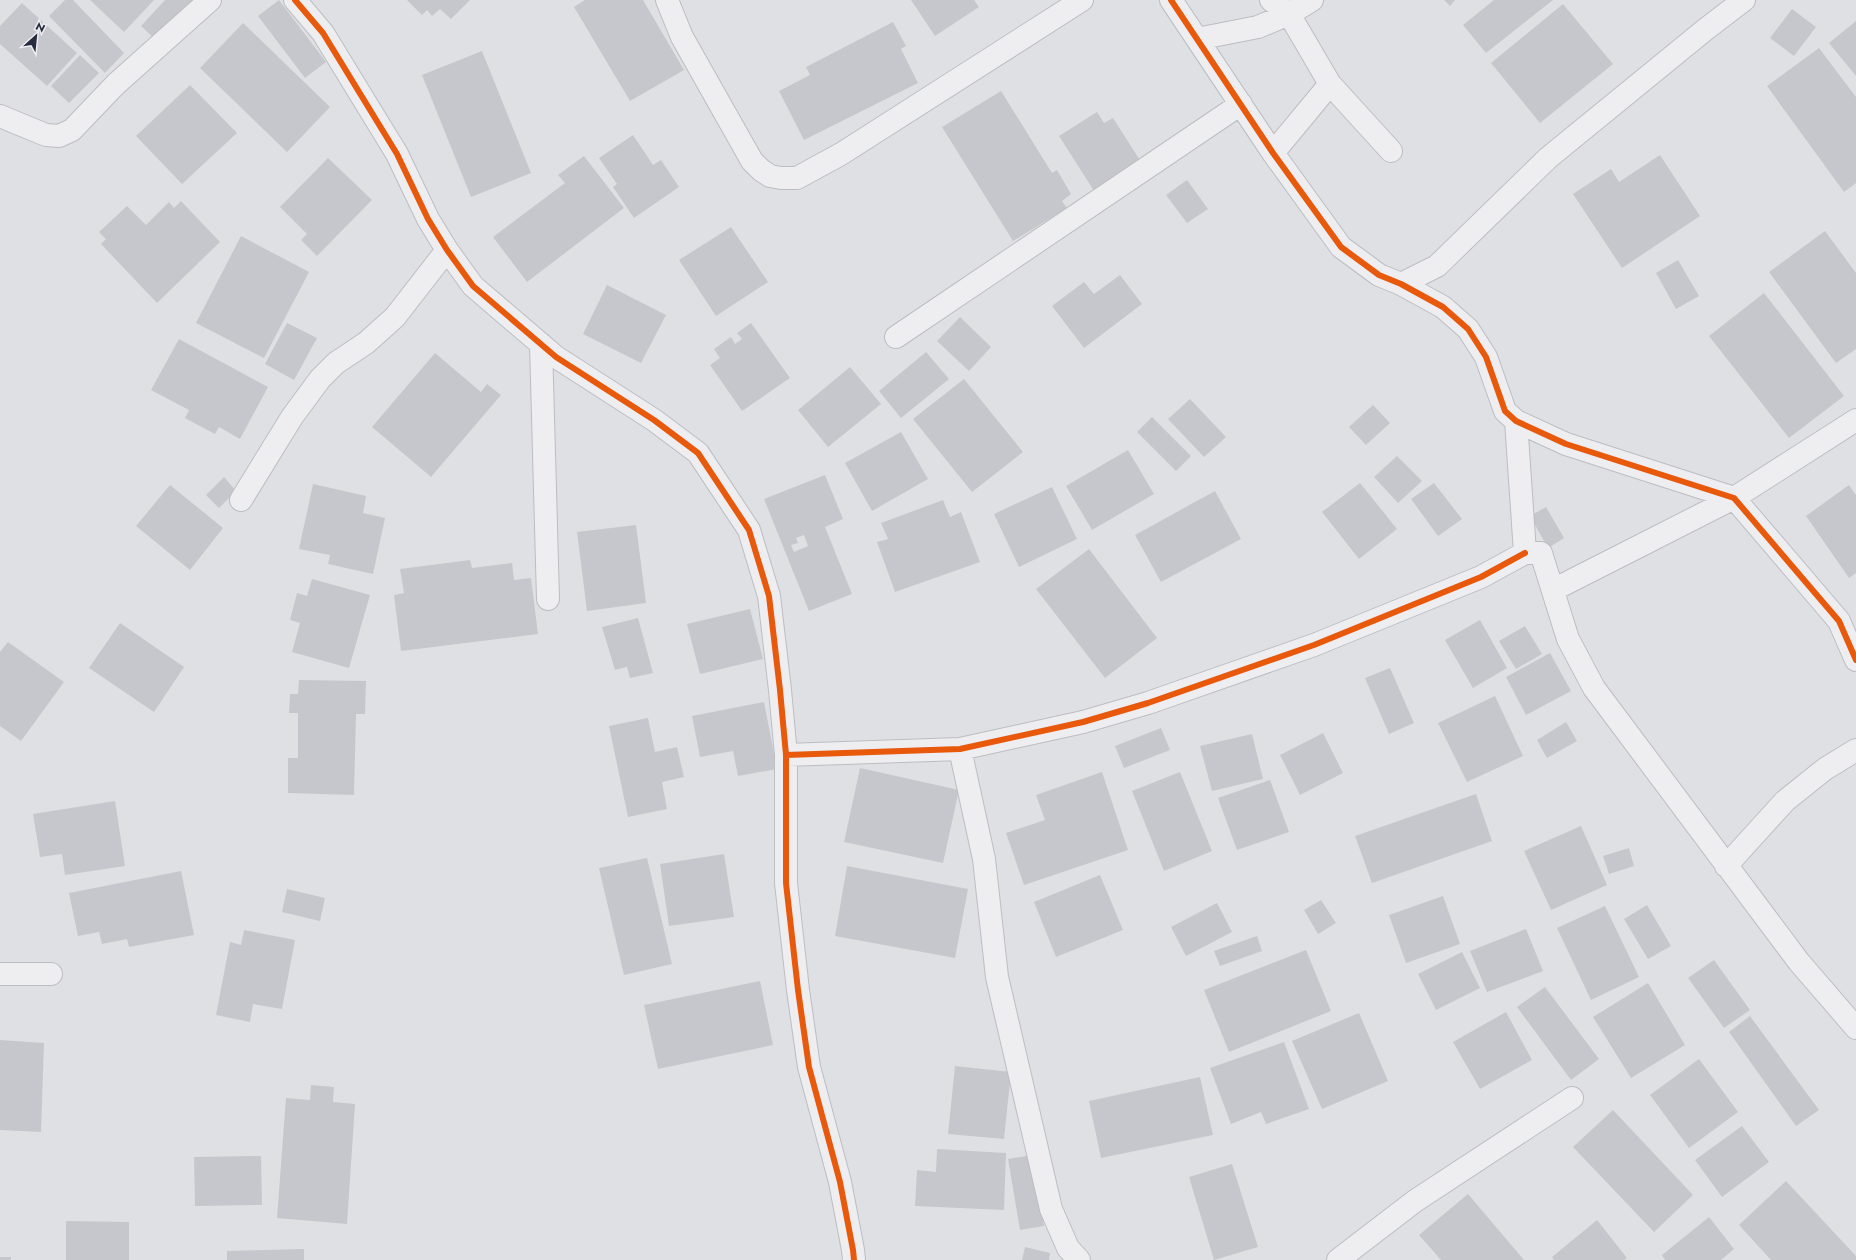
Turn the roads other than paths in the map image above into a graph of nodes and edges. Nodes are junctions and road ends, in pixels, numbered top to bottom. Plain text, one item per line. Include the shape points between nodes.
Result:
1 (210, 0) edge
2 (295, 0) edge
3 (667, 0) edge
4 (1082, 0) edge
5 (1172, 0) edge
6 (1271, 0) edge
7 (1312, 0) edge
8 (1744, 0) edge
9 (1289, 14) junction
10 (1197, 39) junction
11 (1330, 84) junction
12 (1242, 104) junction
13 (0, 116) edge
14 (1391, 150) dead end
15 (1273, 153) junction
16 (447, 250) junction
17 (1401, 284) junction
18 (896, 337) dead end
19 (541, 344) junction
20 (1856, 420) edge
21 (1516, 421) junction
22 (1734, 498) junction
23 (241, 500) dead end
24 (1525, 553) junction
25 (1553, 590) junction
26 (548, 598) dead end
27 (1856, 660) edge
28 (960, 749) junction
29 (1856, 750) edge
30 (786, 755) junction
31 (1726, 866) junction
32 (0, 974) edge
33 (51, 974) dead end
34 (1856, 1028) edge
35 (1572, 1098) dead end
36 (854, 1260) edge
37 (1080, 1260) edge
38 (1338, 1260) edge

1 - 13 street via 116,84 72,130 59,136 46,135
2 - 16 street via 323,33 397,154 428,219
3 - 4 street via 682,37 752,161 770,176 797,178 841,154
5 - 10 street
6 - 9 street
7 - 9 street
8 - 17 street via 1548,158 1437,266
9 - 10 street via 1258,27
9 - 11 street
10 - 12 street
11 - 14 street
11 - 15 street
12 - 15 street
12 - 18 street
15 - 17 street via 1341,247 1379,275
16 - 19 street via 473,286
16 - 23 street via 395,317 366,343 336,363 320,379 292,417
17 - 21 street via 1443,306 1468,330 1486,357 1505,411
19 - 26 street
19 - 30 street via 556,357 654,420 698,454 749,530 769,596
20 - 22 street
21 - 22 street via 1566,444
21 - 24 street
22 - 25 street
22 - 27 street via 1839,621
24 - 25 street via 1541,553
24 - 28 street via 1481,577 1264,663 1148,703 1083,722
25 - 31 street via 1568,639 1594,688
28 - 30 street
28 - 37 street via 984,859 997,977 1051,1209 1068,1248
29 - 31 street via 1825,769 1785,801
30 - 36 street via 786,883 798,990 809,1067 840,1182
31 - 34 street via 1799,962
32 - 33 street
35 - 38 street via 1415,1201

